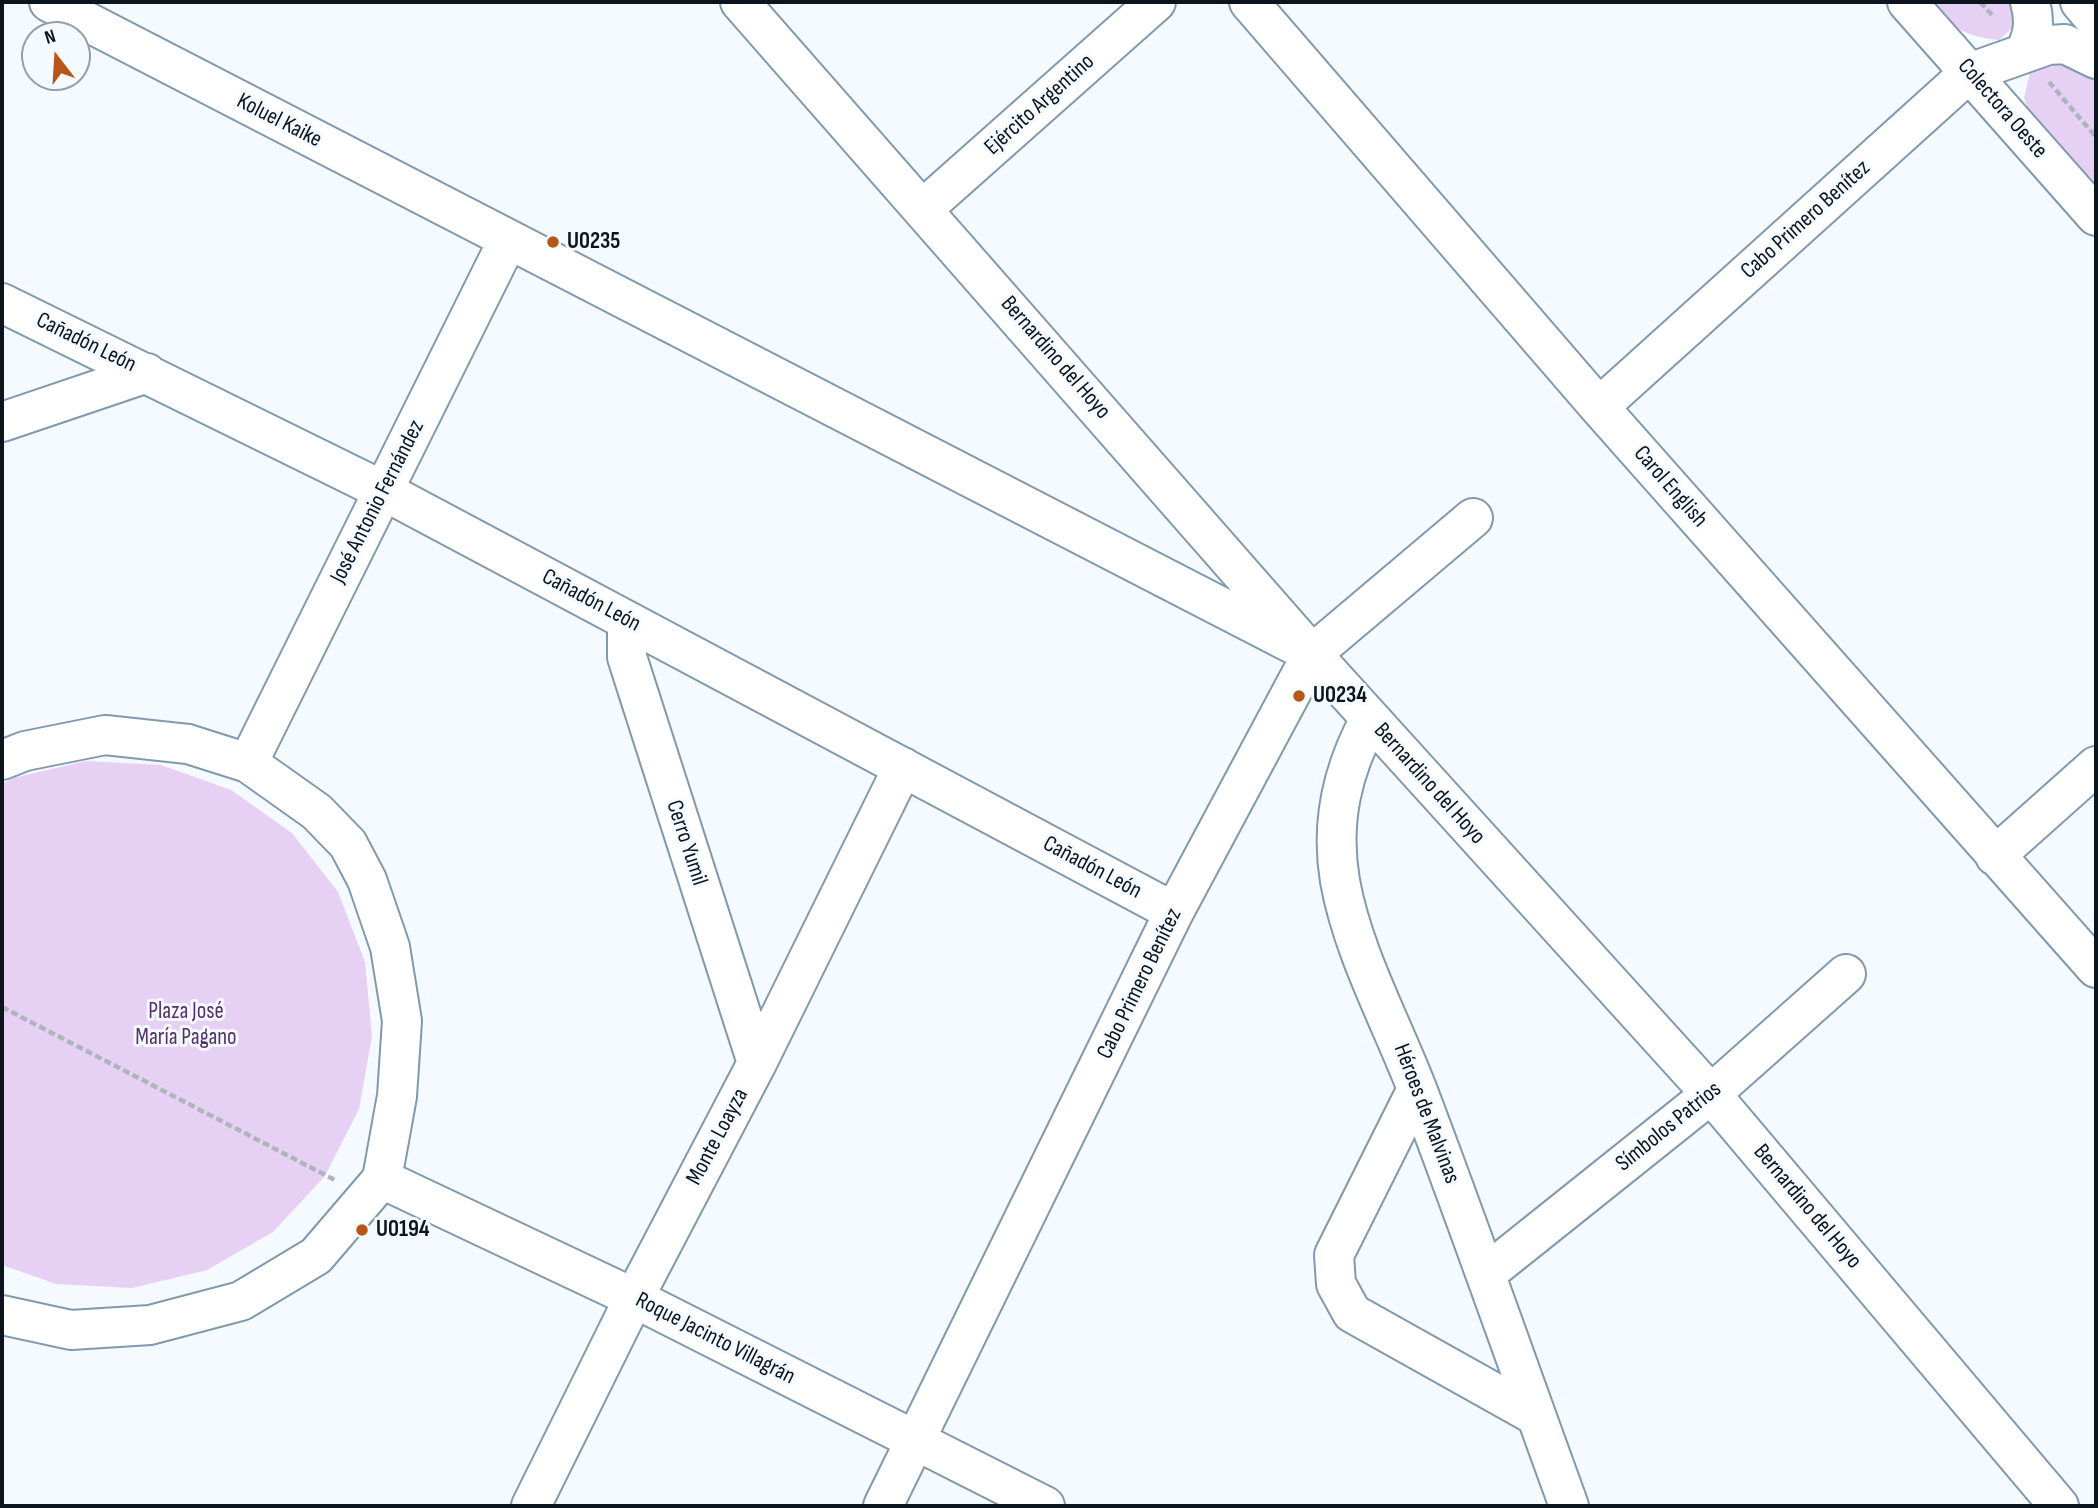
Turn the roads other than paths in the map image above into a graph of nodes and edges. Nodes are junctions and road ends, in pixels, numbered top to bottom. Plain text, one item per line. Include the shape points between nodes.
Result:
1 (49, 2) edge
2 (740, 2) edge
3 (1156, 2) edge
4 (1249, 2) edge
5 (1908, 2) edge
6 (2030, 2) edge
7 (2080, 2) edge
8 (2096, 20) edge
9 (2025, 51) junction
10 (2096, 59) edge
11 (1969, 73) junction
12 (924, 208) junction
13 (2096, 216) edge
14 (508, 240) junction
15 (2, 303) edge
16 (147, 373) junction
17 (1599, 407) junction
18 (2, 422) edge
19 (384, 491) junction
20 (1473, 518) dead end
21 (627, 621) junction
22 (1312, 654) junction
23 (1370, 719) junction
24 (2, 760) edge
25 (247, 763) junction
26 (2096, 766) edge
27 (903, 767) junction
28 (1995, 856) junction
29 (1174, 912) junction
30 (2096, 968) edge
31 (1846, 974) dead end
32 (757, 1063) junction
33 (1417, 1089) junction
34 (1711, 1094) junction
35 (375, 1186) junction
36 (1487, 1273) junction
37 (634, 1298) junction
38 (2, 1315) edge
39 (1536, 1416) junction
40 (917, 1441) junction
41 (531, 1506) edge
42 (883, 1506) edge
43 (1045, 1506) edge
44 (1569, 1506) edge
45 (2059, 1506) edge

1 - 14 main road, Koluel Kaike
2 - 12 main road, Bernardino del Hoyo
3 - 12 main road, Ejército Argentino
4 - 17 main road, Carol English
5 - 11 main road, Colectora Oeste
6 - 9 main road via 2032,38
7 - 8 main road
9 - 10 main road, Cabo Primero Benítez via 2065,44
9 - 11 main road, Cabo Primero Benítez
11 - 13 main road, Colectora Oeste
11 - 17 main road, Cabo Primero Benítez
12 - 22 main road, Bernardino del Hoyo
14 - 19 main road, José Antonio Fernández
14 - 22 main road, Koluel Kaike
15 - 16 main road, Cañadón León
16 - 18 main road
16 - 19 main road, Cañadón León
17 - 28 main road, Carol English
19 - 21 main road, Cañadón León
19 - 25 main road, José Antonio Fernández
20 - 22 main road, Cabo Primero Benítez
21 - 27 main road, Cañadón León
21 - 32 main road, Cerro Yumil via 626,657
22 - 23 main road, Bernardino del Hoyo
22 - 29 main road, Cabo Primero Benítez
23 - 33 main road, Héroes de Malvinas via 1342,780 1340,881 1359,944
23 - 34 main road, Bernardino del Hoyo
24 - 25 main road via 105,735 188,744
25 - 35 main road via 317,812 348,844 368,880 390,947 402,1021 397,1096
26 - 28 main road
27 - 29 main road, Cañadón León
27 - 32 main road, Monte Loayza
28 - 30 main road, Carol English
29 - 40 main road, Cabo Primero Benítez
31 - 34 main road, Símbolos Patrios
32 - 37 main road, Monte Loayza
33 - 36 main road, Héroes de Malvinas
33 - 39 main road via 1334,1255 1336,1284 1352,1313
34 - 36 main road, Símbolos Patrios
34 - 45 main road, Bernardino del Hoyo
35 - 37 main road, Roque Jacinto Villagrán
35 - 38 main road via 316,1256 241,1301 150,1325 124,1327 71,1330
36 - 39 main road, Héroes de Malvinas
37 - 40 main road, Roque Jacinto Villagrán
37 - 41 main road, Monte Loayza
39 - 44 main road, Héroes de Malvinas
40 - 42 main road, Cabo Primero Benítez
40 - 43 main road, Roque Jacinto Villagrán

